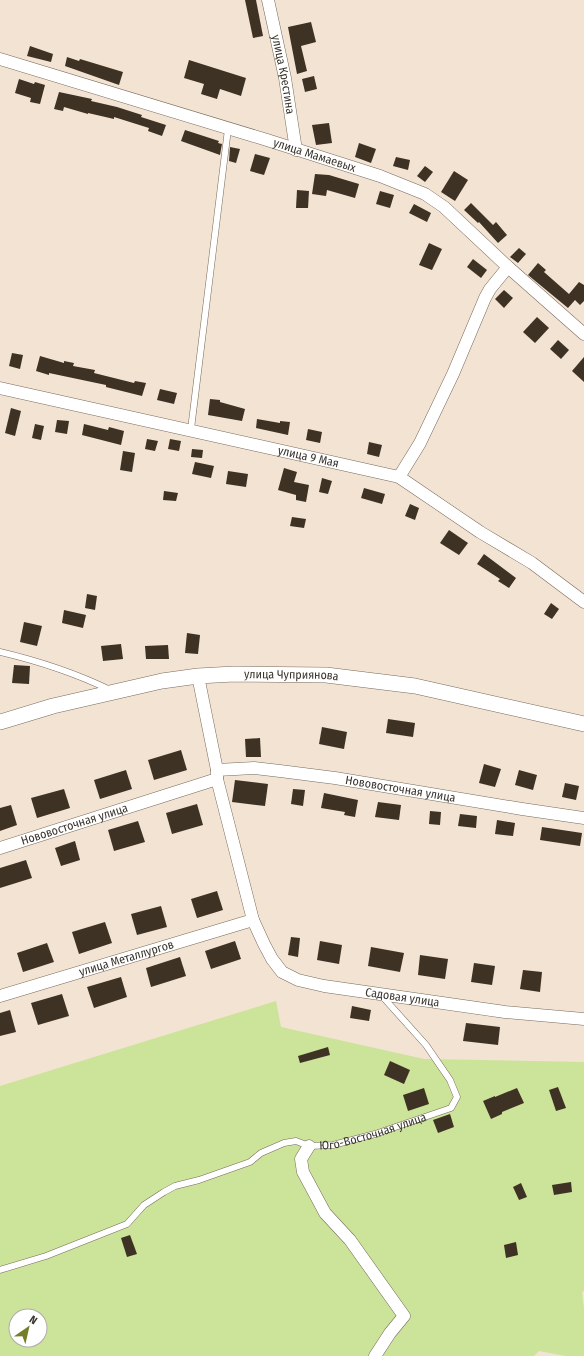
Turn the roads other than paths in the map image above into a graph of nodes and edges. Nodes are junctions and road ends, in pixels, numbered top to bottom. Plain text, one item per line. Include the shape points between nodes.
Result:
1 (268, 0) edge
2 (0, 59) edge
3 (228, 129) junction
4 (296, 150) junction
5 (508, 267) junction
6 (584, 334) edge
7 (0, 388) edge
8 (191, 429) junction
9 (400, 477) junction
10 (584, 602) edge
11 (0, 652) edge
12 (198, 676) junction
13 (114, 691) junction
14 (0, 722) edge
15 (584, 724) edge
16 (217, 775) junction
17 (584, 818) edge
18 (0, 848) edge
19 (253, 920) junction
20 (380, 993) junction
21 (0, 996) edge
22 (584, 1019) edge
23 (309, 1146) junction
24 (0, 1270) edge
25 (375, 1356) edge

1 - 4 street, улица Крестина via 285,78
2 - 3 street, улица Мамаевых
3 - 4 street, улица Мамаевых
3 - 8 lane
4 - 5 street, улица Мамаевых via 380,176 425,194 444,207
5 - 6 street, улица Мамаевых
5 - 9 street via 484,298 453,374 420,443
7 - 8 street, улица 9 Мая
8 - 9 street, улица 9 Мая
9 - 10 street, улица 9 Мая via 480,532 532,563
11 - 13 lane via 38,662
12 - 13 street, улица Чуприянова
12 - 15 street, улица Чуприянова via 326,675 415,686
12 - 16 street, Садовая улица
13 - 14 street, улица Чуприянова
16 - 17 street, Нововосточная улица via 254,768 280,770
16 - 18 street, Нововосточная улица
16 - 19 street, Садовая улица
19 - 20 street, Садовая улица via 272,959 282,972 298,980 324,986
19 - 21 street, улица Металлургов
20 - 22 street, Садовая улица via 505,1012
20 - 23 lane, Юго-Восточная улица via 426,1045 450,1080 457,1098 451,1108 375,1134 334,1145
23 - 24 lane via 296,1142 284,1143 261,1153 250,1162 175,1186 144,1205 127,1224 46,1256
23 - 25 street, Юго-Восточная улица via 301,1159 302,1172 325,1213 350,1240 404,1316

